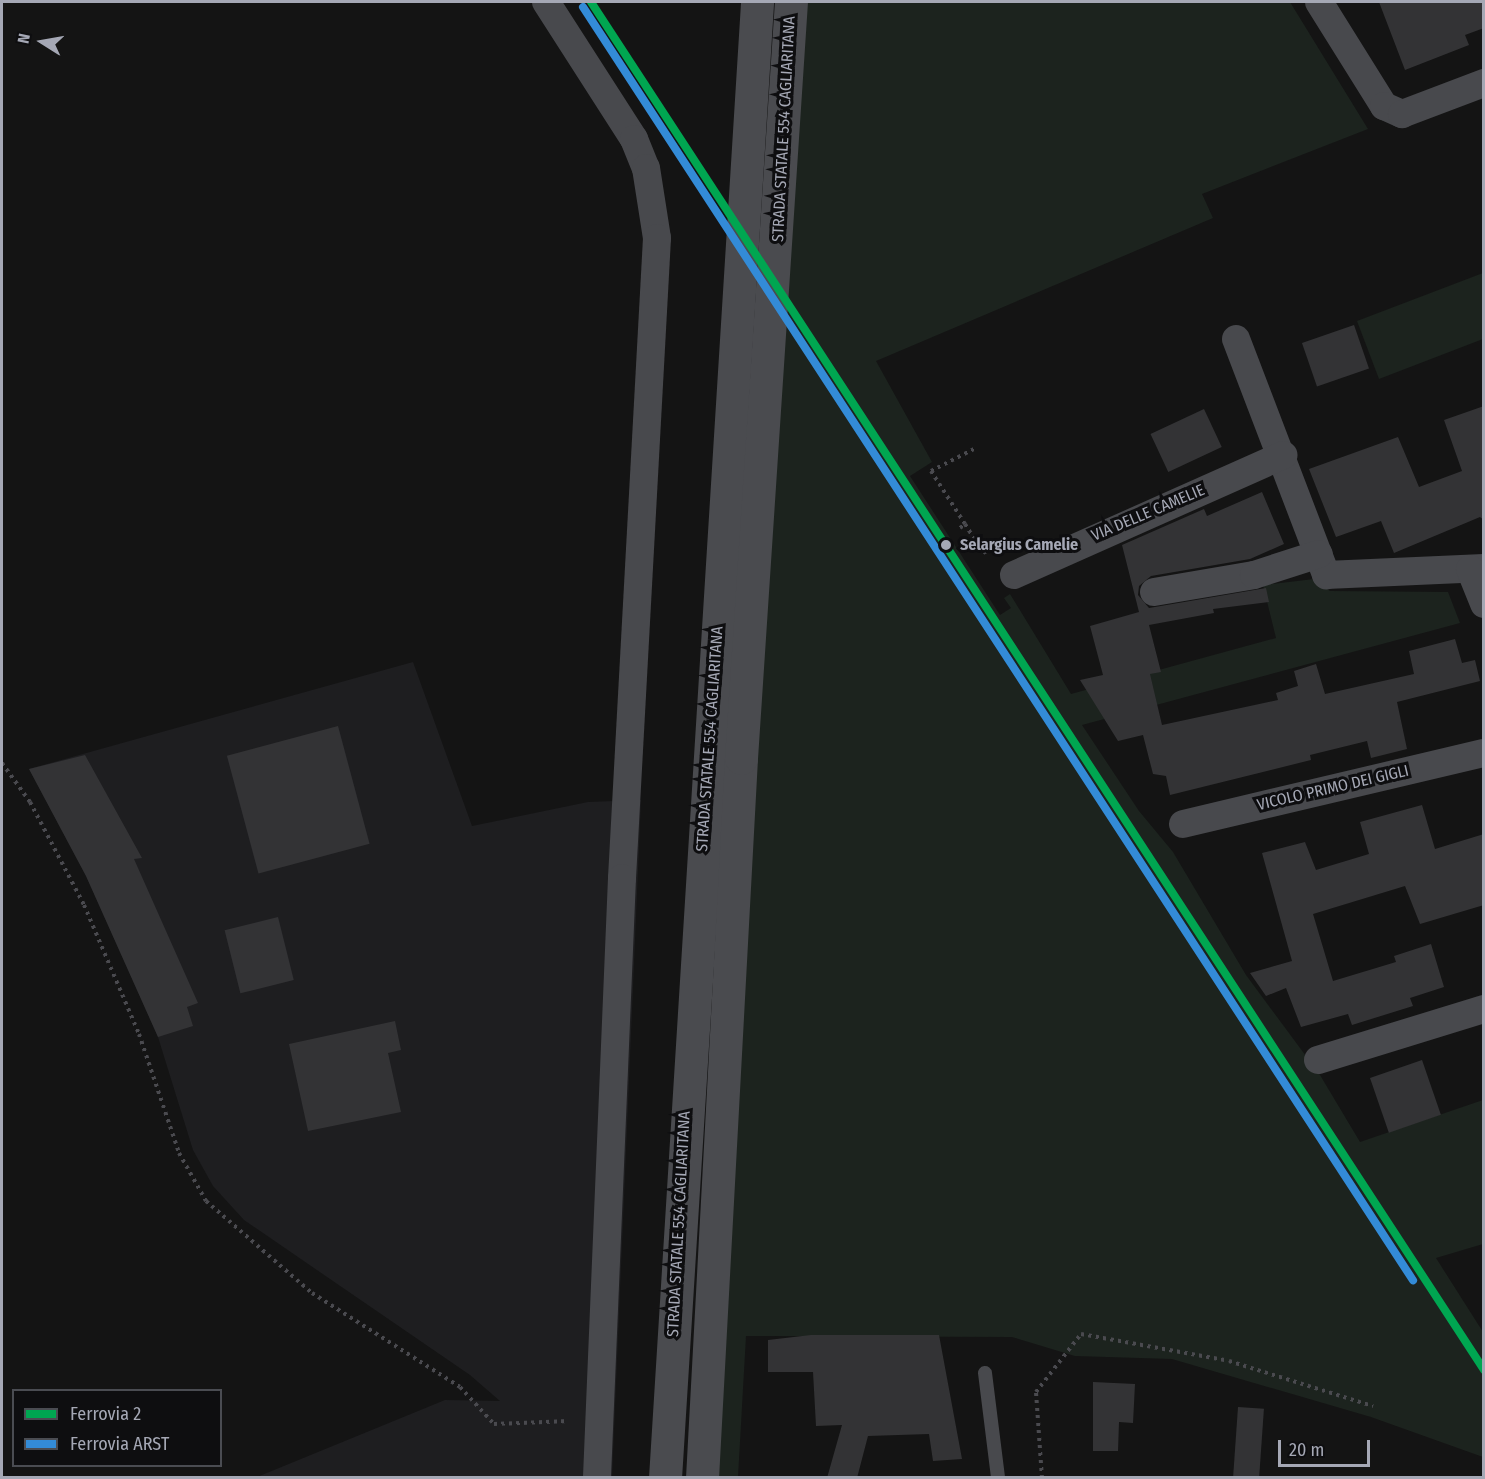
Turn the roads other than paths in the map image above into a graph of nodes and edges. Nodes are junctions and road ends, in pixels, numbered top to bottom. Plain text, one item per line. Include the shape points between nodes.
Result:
1 (546, 2) edge
2 (757, 2) edge
3 (791, 2) edge
4 (1319, 2) edge
5 (1484, 83) edge
6 (1236, 339) dead end
7 (1284, 455) junction
8 (1319, 554) junction
9 (1477, 569) edge
10 (1014, 575) dead end
11 (1154, 592) dead end
12 (1484, 604) edge
13 (1484, 753) edge
14 (1183, 824) dead end
15 (1484, 1009) edge
16 (1318, 1059) dead end
17 (985, 1373) dead end
18 (597, 1478) edge
19 (665, 1478) edge
20 (702, 1478) edge
21 (998, 1478) edge

1 - 18 street via 634,139 646,168 657,238 622,878
2 - 19 main road, STRADA STATALE 554 CAGLIARITANA
3 - 20 main road, STRADA STATALE 554 CAGLIARITANA
4 - 5 street via 1384,106 1402,114
6 - 7 street
7 - 8 street
7 - 10 street, VIA DELLE CAMELIE
8 - 9 street via 1326,575
8 - 11 street via 1254,574
9 - 12 street
13 - 14 street, VICOLO PRIMO DEI GIGLI
15 - 16 street
17 - 21 lane

